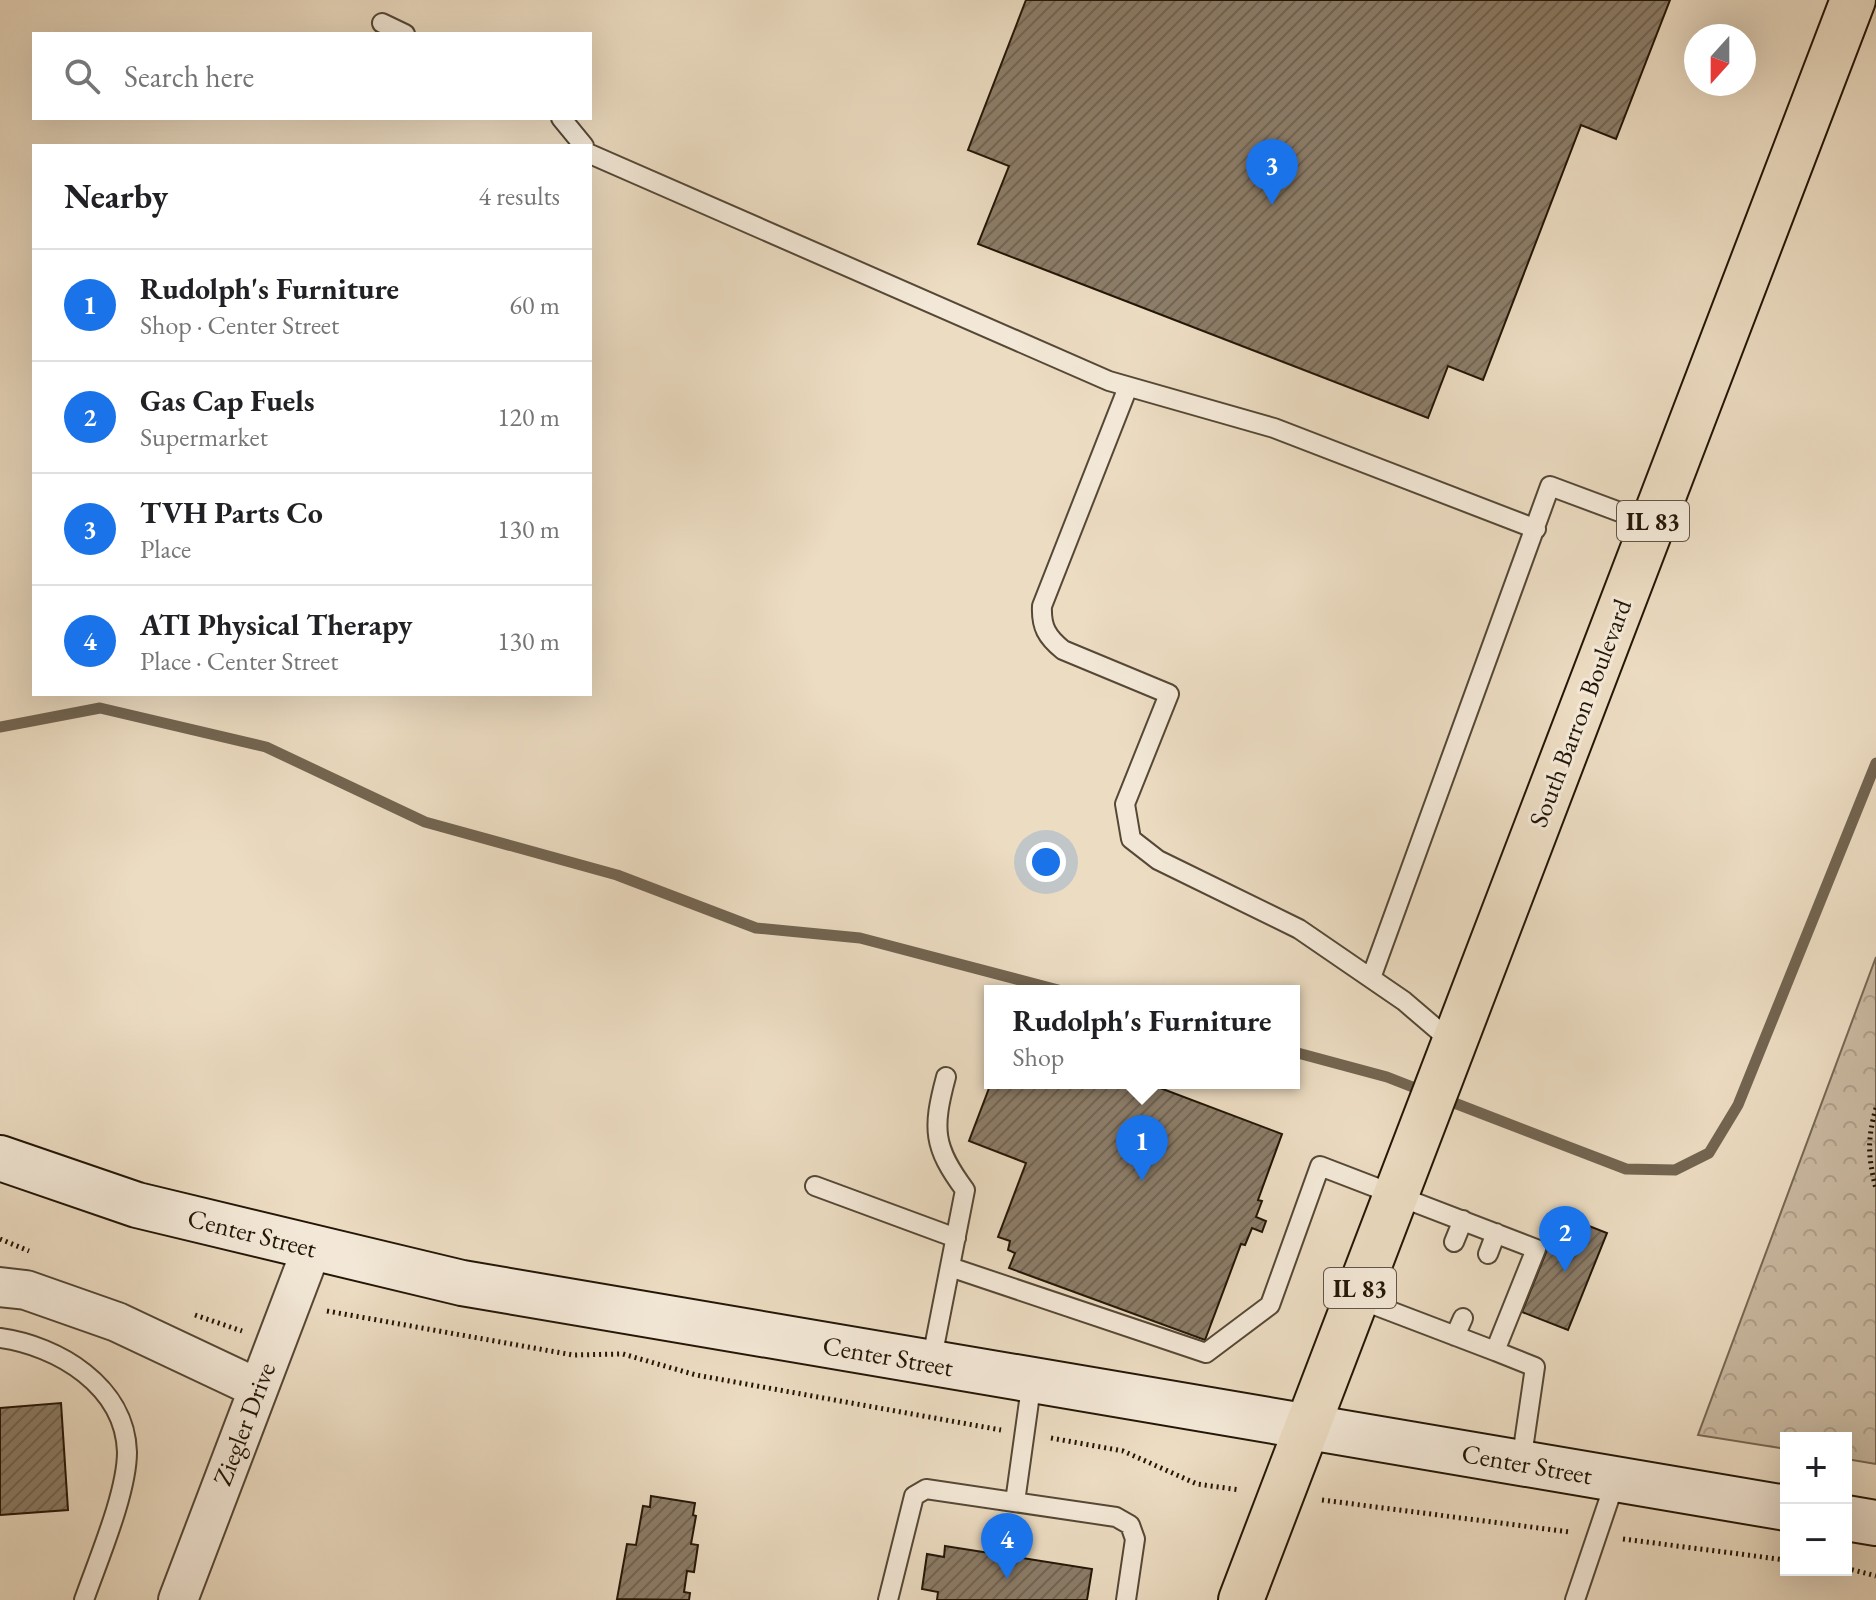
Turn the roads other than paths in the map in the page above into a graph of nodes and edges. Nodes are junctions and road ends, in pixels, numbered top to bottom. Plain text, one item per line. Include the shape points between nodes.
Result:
1 (1853, 0) edge
2 (382, 23) dead end
3 (401, 32) edge
4 (563, 120) edge
5 (582, 144) edge
6 (592, 155) edge
7 (1128, 387) junction
8 (1652, 524) junction
9 (1536, 529) junction
10 (1371, 978) junction
11 (1453, 1043) junction
12 (946, 1077) dead end
13 (0, 1158) edge
14 (815, 1186) dead end
15 (1396, 1194) junction
16 (1463, 1220) junction
17 (1496, 1233) junction
18 (956, 1238) junction
19 (1454, 1242) dead end
20 (312, 1248) junction
21 (1488, 1254) dead end
22 (950, 1267) junction
23 (0, 1287) edge
24 (1356, 1298) junction
25 (1463, 1318) dead end
26 (1455, 1336) junction
27 (0, 1338) edge
28 (1495, 1351) junction
29 (931, 1363) junction
30 (1032, 1380) junction
31 (257, 1388) junction
32 (1307, 1426) junction
33 (1521, 1463) junction
34 (1616, 1479) junction
35 (1015, 1502) junction
36 (1780, 1507) edge
37 (1852, 1519) edge
38 (1876, 1523) edge
39 (84, 1600) edge
40 (178, 1600) edge
41 (888, 1600) edge
42 (1126, 1600) edge
43 (1241, 1600) edge
44 (1575, 1600) edge

1 - 8 main road, South Barron Boulevard / IL 83
2 - 3 lane
4 - 5 lane
6 - 7 lane
7 - 9 lane via 1274,428
7 - 10 lane via 1042,606 1041,622 1063,650 1169,694 1125,804 1131,839 1158,860 1299,929
8 - 9 lane via 1550,486
8 - 11 main road, South Barron Boulevard / IL 83
9 - 10 lane
10 - 11 lane
11 - 15 main road, South Barron Boulevard / IL 83
12 - 18 lane via 936,1131 944,1161 965,1190
13 - 20 street, Center Street via 137,1205
14 - 18 lane
15 - 16 lane
15 - 22 lane via 1320,1166 1270,1305 1206,1353
15 - 24 main road, South Barron Boulevard / IL 83
16 - 17 lane
16 - 19 lane
17 - 21 lane
17 - 28 lane via 1536,1249
18 - 22 lane
20 - 29 street, Center Street via 462,1283
20 - 31 street, Ziegler Drive
22 - 29 lane
23 - 31 street via 26,1290 117,1322
24 - 26 lane via 1425,1314
24 - 32 main road, South Barron Boulevard / IL 83
25 - 26 lane
26 - 28 lane
27 - 39 lane via 72,1362 98,1384 121,1421 127,1452 118,1504
28 - 33 lane via 1535,1367
29 - 30 street, Center Street
30 - 32 street, Center Street
30 - 35 lane
31 - 40 street, Ziegler Drive
32 - 33 street, Center Street
32 - 43 main road, IL 83
33 - 34 street, Center Street
34 - 36 street, Center Street
34 - 44 lane
35 - 41 lane via 926,1489 914,1496
35 - 42 lane via 1116,1517 1130,1525 1135,1539
37 - 38 street

